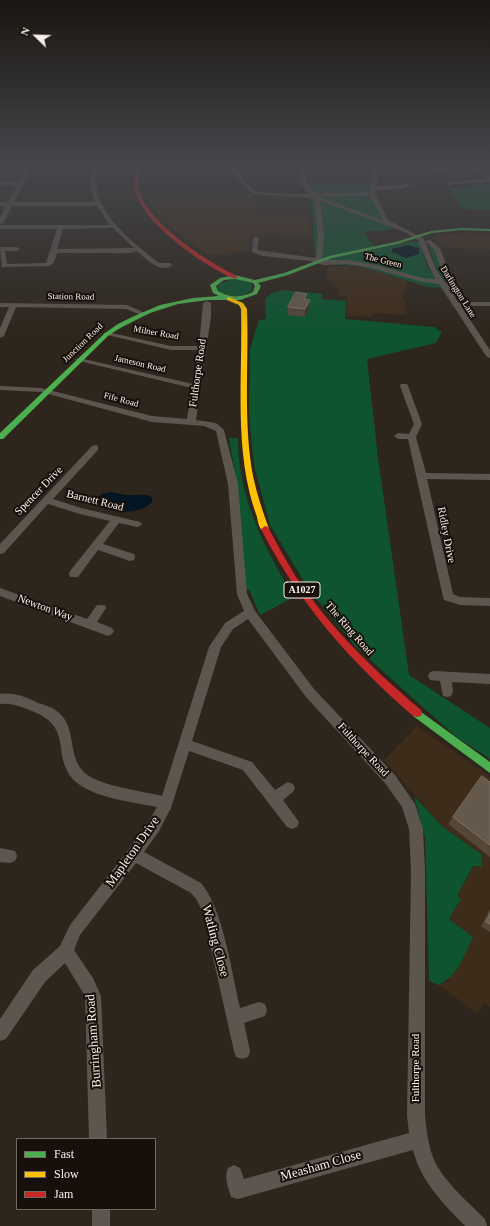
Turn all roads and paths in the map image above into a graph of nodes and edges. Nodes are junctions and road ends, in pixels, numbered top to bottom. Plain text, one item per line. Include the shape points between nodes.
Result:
1 (111, 220) edge
2 (147, 220) edge
3 (156, 220) edge
4 (319, 220) edge
5 (377, 220) edge
6 (386, 220) edge
7 (115, 226) junction
8 (0, 227) edge
9 (60, 227) junction
10 (394, 227) junction
11 (490, 230) edge
12 (256, 238) dead end
13 (425, 240) junction
14 (1, 249) edge
15 (17, 249) dead end
16 (139, 249) junction
17 (54, 251) junction
18 (320, 260) junction
19 (2, 263) edge
20 (170, 265) dead end
21 (0, 273) edge
22 (235, 277) junction
23 (255, 282) junction
24 (442, 282) junction
25 (213, 287) junction
26 (447, 289) junction
27 (255, 293) junction
28 (227, 298) junction
29 (203, 300) junction
30 (255, 303) dead end
31 (457, 304) junction
32 (490, 304) edge
33 (0, 305) edge
34 (14, 305) junction
35 (141, 313) junction
36 (254, 320) dead end
37 (107, 334) junction
38 (0, 336) edge
39 (245, 343) junction
40 (202, 348) junction
41 (490, 356) edge
42 (79, 360) junction
43 (404, 386) dead end
44 (197, 387) junction
45 (0, 388) edge
46 (48, 391) junction
47 (191, 422) junction
48 (398, 436) dead end
49 (0, 437) edge
50 (412, 437) junction
51 (95, 448) dead end
52 (422, 476) junction
53 (490, 477) edge
54 (47, 500) junction
55 (117, 519) junction
56 (137, 524) dead end
57 (96, 546) junction
58 (0, 550) edge
59 (130, 557) dead end
60 (74, 574) dead end
61 (0, 592) edge
62 (490, 602) edge
63 (101, 608) dead end
64 (250, 613) junction
65 (90, 624) junction
66 (108, 631) dead end
67 (490, 679) edge
68 (447, 692) dead end
69 (0, 699) edge
70 (184, 744) junction
71 (490, 768) edge
72 (288, 788) dead end
73 (274, 798) junction
74 (166, 802) junction
75 (292, 822) dead end
76 (134, 854) junction
77 (66, 951) junction
78 (259, 1010) dead end
79 (235, 1018) junction
80 (0, 1033) edge
81 (242, 1051) dead end
82 (98, 1138) edge
83 (419, 1139) junction
84 (234, 1174) dead end
85 (101, 1210) edge
86 (101, 1226) edge
87 (478, 1226) edge

1 - 7 street
2 - 25 main road, A1027 via 163,236 212,274
3 - 22 main road via 221,272
4 - 18 street
5 - 10 street
6 - 10 street
7 - 9 street
7 - 16 street
8 - 9 street
9 - 17 street
10 - 13 street
11 - 13 main road via 439,230
12 - 18 street, The Green via 254,251
13 - 18 main road via 396,243
13 - 24 street, Darlington Lane via 430,262
13 - 26 street via 437,248 451,284
14 - 15 street
14 - 19 street
16 - 17 street
16 - 20 street via 157,265
17 - 19 street via 48,264
18 - 23 main road via 279,277
18 - 24 street, The Green via 324,263 347,262 372,266 423,280
19 - 21 street
22 - 23 main road
22 - 25 main road, Junction Road via 222,279
23 - 27 main road via 258,286
24 - 26 street, Darlington Lane
25 - 28 main road, A1027 via 218,295
25 - 29 main road, Junction Road
26 - 31 street, Darlington Lane
27 - 28 main road, Junction Road via 245,298
27 - 30 main road
28 - 29 main road, Junction Road
28 - 39 main road, The Ring Road / A1027 via 241,304 244,309
29 - 35 main road, Junction Road
29 - 40 street, Fulthorpe Road
31 - 32 street
31 - 41 street, Darlington Lane via 462,316
33 - 34 street, Station Road
34 - 35 street, Station Road via 127,307
34 - 38 street
35 - 37 main road, Junction Road via 120,322
36 - 39 main road, The Ring Road / A1027
37 - 40 street, Milner Road via 171,348
37 - 42 main road, Junction Road
39 - 71 main road, The Ring Road / A1027 via 247,458 258,512 270,540 307,597 339,639 370,672 433,726
40 - 44 street, Fulthorpe Road
42 - 44 street, Jameson Road
42 - 46 main road, Junction Road
43 - 50 street, Ridley Drive via 418,424
44 - 47 street, Fulthorpe Road
45 - 46 street, Fife Road
46 - 47 street, Fife Road via 152,419
46 - 49 main road, Junction Road
47 - 64 street, Fulthorpe Road via 213,425 220,430 233,484 242,594
48 - 50 street
50 - 52 street, Ridley Drive
51 - 54 street, Spencer Drive
52 - 53 street
52 - 62 street, Ridley Drive via 448,597 460,601
54 - 55 street, Barnett Road
54 - 58 street, Spencer Drive
55 - 56 street, Barnett Road
55 - 57 street
57 - 59 street
57 - 60 street
61 - 65 street, Newton Way
63 - 65 street
64 - 70 street, Mapleton Drive via 234,621 220,638
64 - 83 street, Fulthorpe Road via 310,693 390,779 408,804 416,829 418,871 416,1116
65 - 66 street, Newton Way
67 - 68 street via 439,677
69 - 74 street via 22,701 55,717 63,727 68,759 74,771 83,780 93,786
70 - 73 street via 247,766
70 - 74 street, Mapleton Drive
72 - 73 street
73 - 75 street
74 - 76 street, Mapleton Drive via 154,826
76 - 77 street, Mapleton Drive via 75,930 68,940
76 - 79 street, Watling Close via 196,888 202,895 210,912
77 - 80 street, Mapleton Drive via 39,976
77 - 82 street, Burringham Road via 86,978 93,996
78 - 79 street
79 - 81 street, Watling Close
83 - 84 street, Measham Close via 238,1190
83 - 87 street, Fulthorpe Road via 432,1175
85 - 86 street

